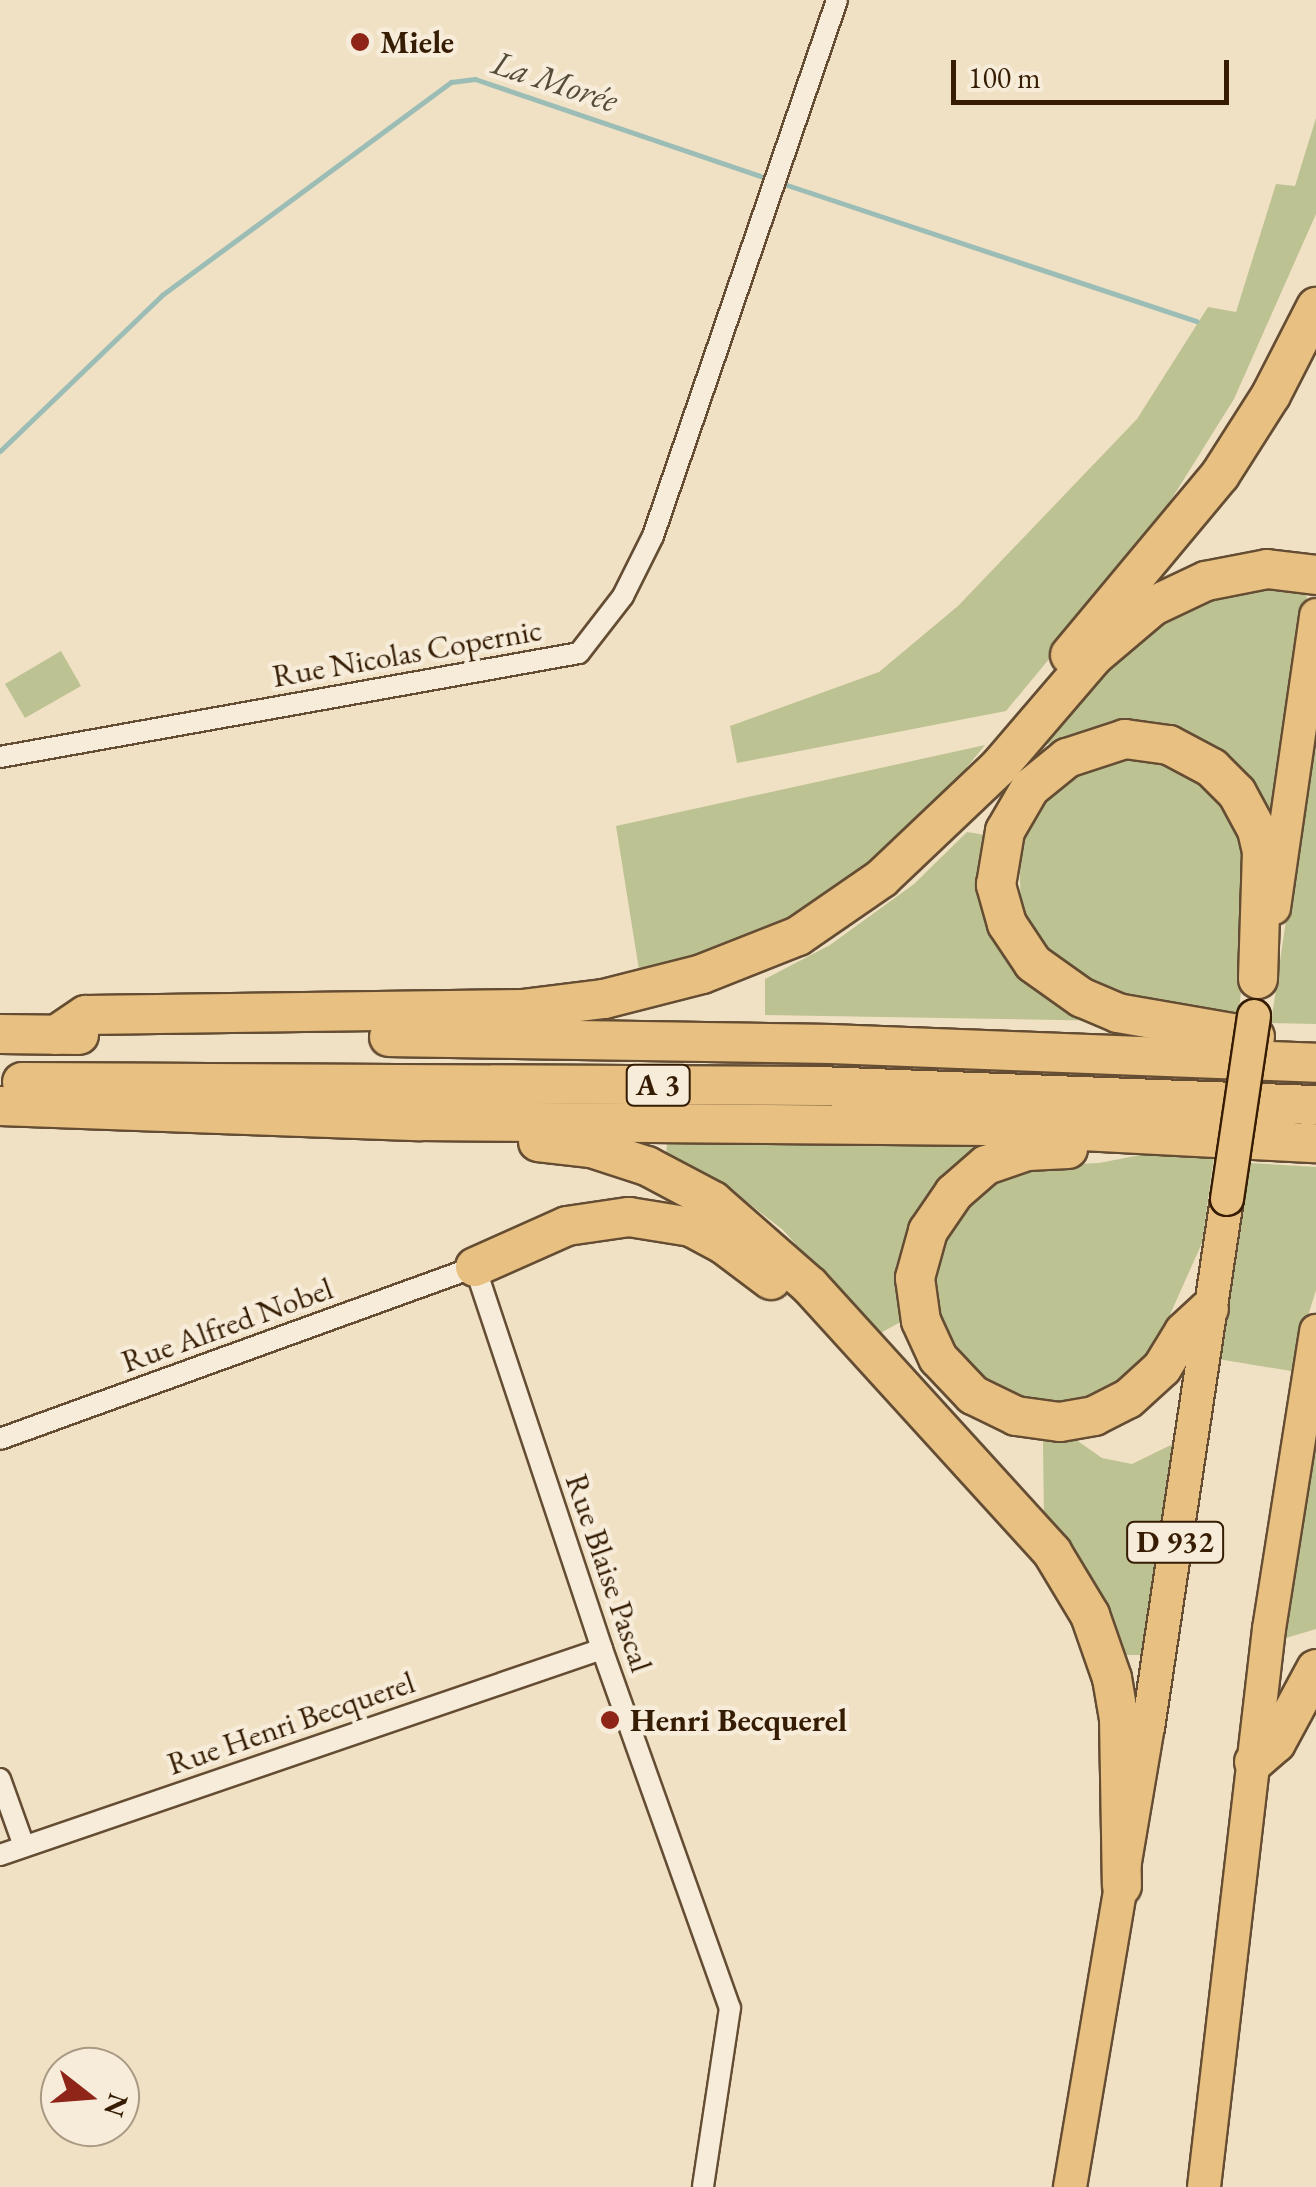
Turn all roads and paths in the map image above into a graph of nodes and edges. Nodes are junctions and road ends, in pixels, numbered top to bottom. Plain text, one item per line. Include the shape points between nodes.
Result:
1 (837, 0) edge
2 (1316, 307) edge
3 (1316, 576) edge
4 (1316, 615) edge
5 (0, 757) edge
6 (998, 768) junction
7 (1258, 979) junction
8 (0, 1034) edge
9 (56, 1034) junction
10 (1300, 1062) edge
11 (0, 1082) edge
12 (1316, 1104) edge
13 (0, 1106) edge
14 (419, 1121) junction
15 (1110, 1132) junction
16 (1316, 1143) edge
17 (475, 1267) junction
18 (810, 1286) junction
19 (1209, 1309) junction
20 (1316, 1331) edge
21 (0, 1439) edge
22 (602, 1648) junction
23 (1316, 1670) edge
24 (1254, 1762) junction
25 (0, 1779) edge
26 (24, 1846) junction
27 (0, 1855) edge
28 (1122, 1886) junction
29 (702, 2187) edge
30 (1070, 2187) edge
31 (1204, 2187) edge

1 - 5 street, Rue Nicolas Copernic via 653,536 623,596 580,652
2 - 6 highway via 1220,476 1006,736
3 - 6 highway via 1266,569 1206,581 1153,606 1094,656
4 - 7 main road, D 932 via 1268,955
6 - 9 highway via 882,878 798,936 702,974 604,999 522,1009 86,1015
7 - 10 highway via 1262,851 1237,793 1212,768 1169,745 1125,740 1066,758 1030,788 1006,831 996,885 1007,924 1034,963 1082,998 1118,1013 1256,1037
7 - 19 main road, D 932, bridge
8 - 9 highway, A 3
9 - 10 highway, A 3 via 830,1044
11 - 12 highway, A 3 via 819,1086
13 - 14 highway
14 - 15 highway
14 - 18 highway via 464,1138 590,1148 647,1166 713,1200
15 - 16 highway
15 - 19 highway via 1090,1148 1027,1151 986,1165 954,1193 928,1232 915,1278 921,1321 938,1358 973,1395 1016,1416 1060,1422 1094,1416 1128,1400
17 - 18 highway via 567,1226 629,1217 691,1227 775,1283
17 - 21 street, Rue Alfred Nobel
17 - 22 street, Rue Blaise Pascal
18 - 28 highway via 1052,1552 1090,1615 1119,1719
19 - 28 main road, D 932
20 - 24 main road
22 - 26 street, Rue Henri Becquerel
22 - 29 street, Rue Blaise Pascal via 730,2008
23 - 24 highway via 1276,1743
24 - 31 main road
25 - 26 street
26 - 27 street, Rue Henri Becquerel
28 - 30 main road, D 932

